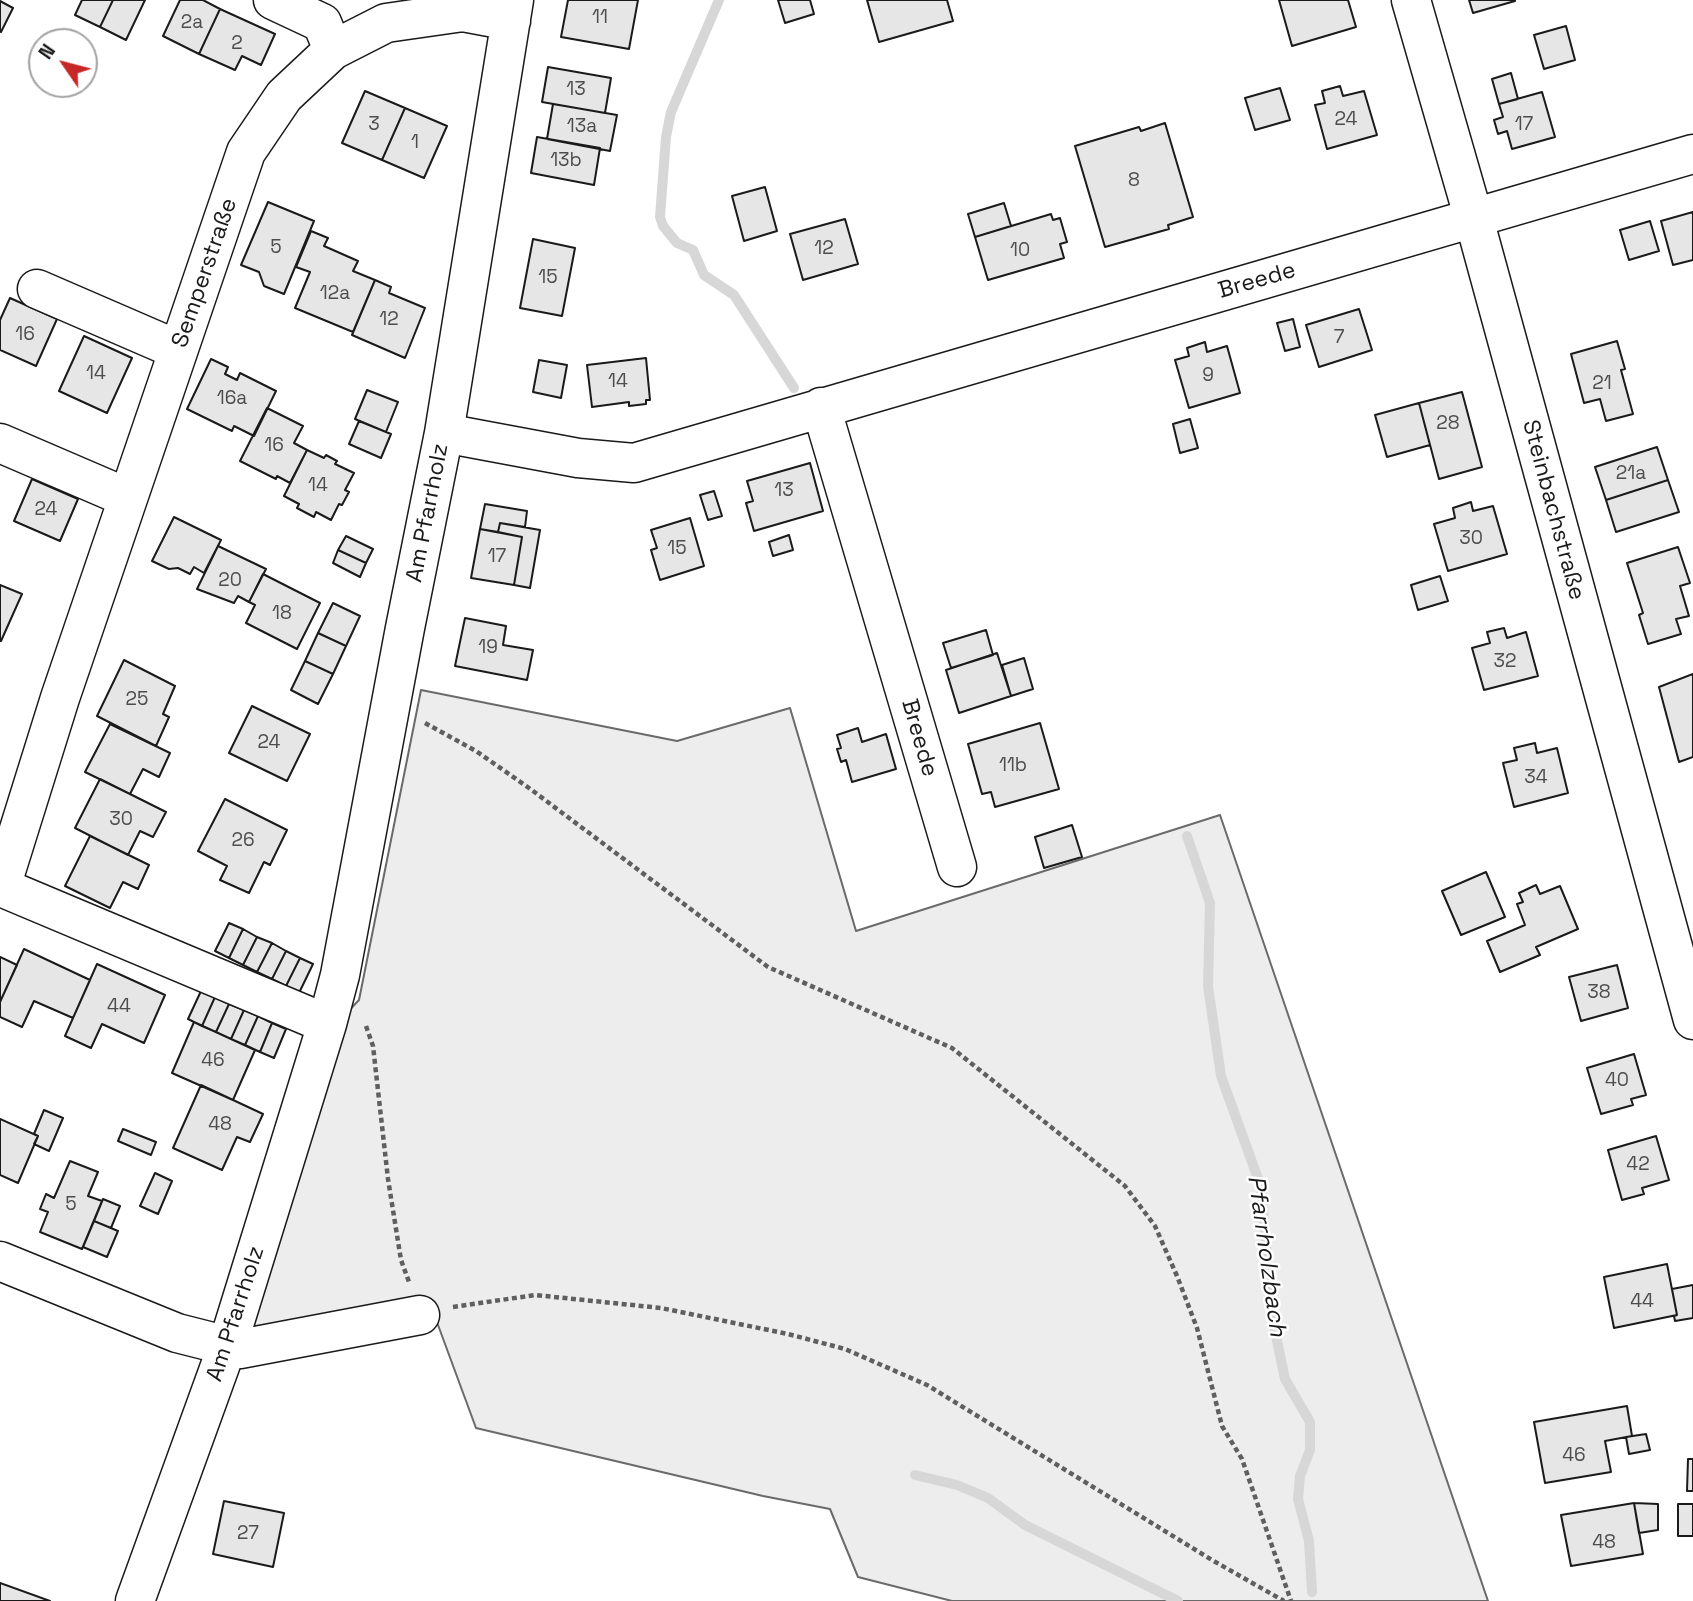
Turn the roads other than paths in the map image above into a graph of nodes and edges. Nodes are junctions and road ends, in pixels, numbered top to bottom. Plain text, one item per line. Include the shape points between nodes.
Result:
1 (272, 0) edge
2 (1411, 0) edge
3 (513, 10) edge
4 (333, 50) junction
5 (1693, 154) edge
6 (1474, 219) junction
7 (37, 289) dead end
8 (178, 350) junction
9 (821, 407) junction
10 (444, 433) junction
11 (0, 443) edge
12 (128, 498) junction
13 (957, 867) dead end
14 (1693, 1020) edge
15 (327, 1024) junction
16 (0, 1261) edge
17 (420, 1314) road end
18 (228, 1344) junction
19 (135, 1601) edge

1 - 4 street via 322,23
2 - 6 street, Steinbachstraße
3 - 4 street, Semperstraße via 386,23
3 - 10 street, Am Pfarrholz
4 - 8 street, Semperstraße via 284,96 246,152
5 - 6 street, Breede
6 - 9 street, Breede
6 - 14 street, Steinbachstraße
7 - 8 street
8 - 12 street, Semperstraße
9 - 10 street, Breede via 634,463 578,458
9 - 13 street, Breede
10 - 15 street, Am Pfarrholz
11 - 12 street
12 - 15 street, Semperstraße via 1,887
15 - 18 street, Am Pfarrholz
16 - 18 street via 177,1333
17 - 18 street via 240,1349
18 - 19 street, Am Pfarrholz

